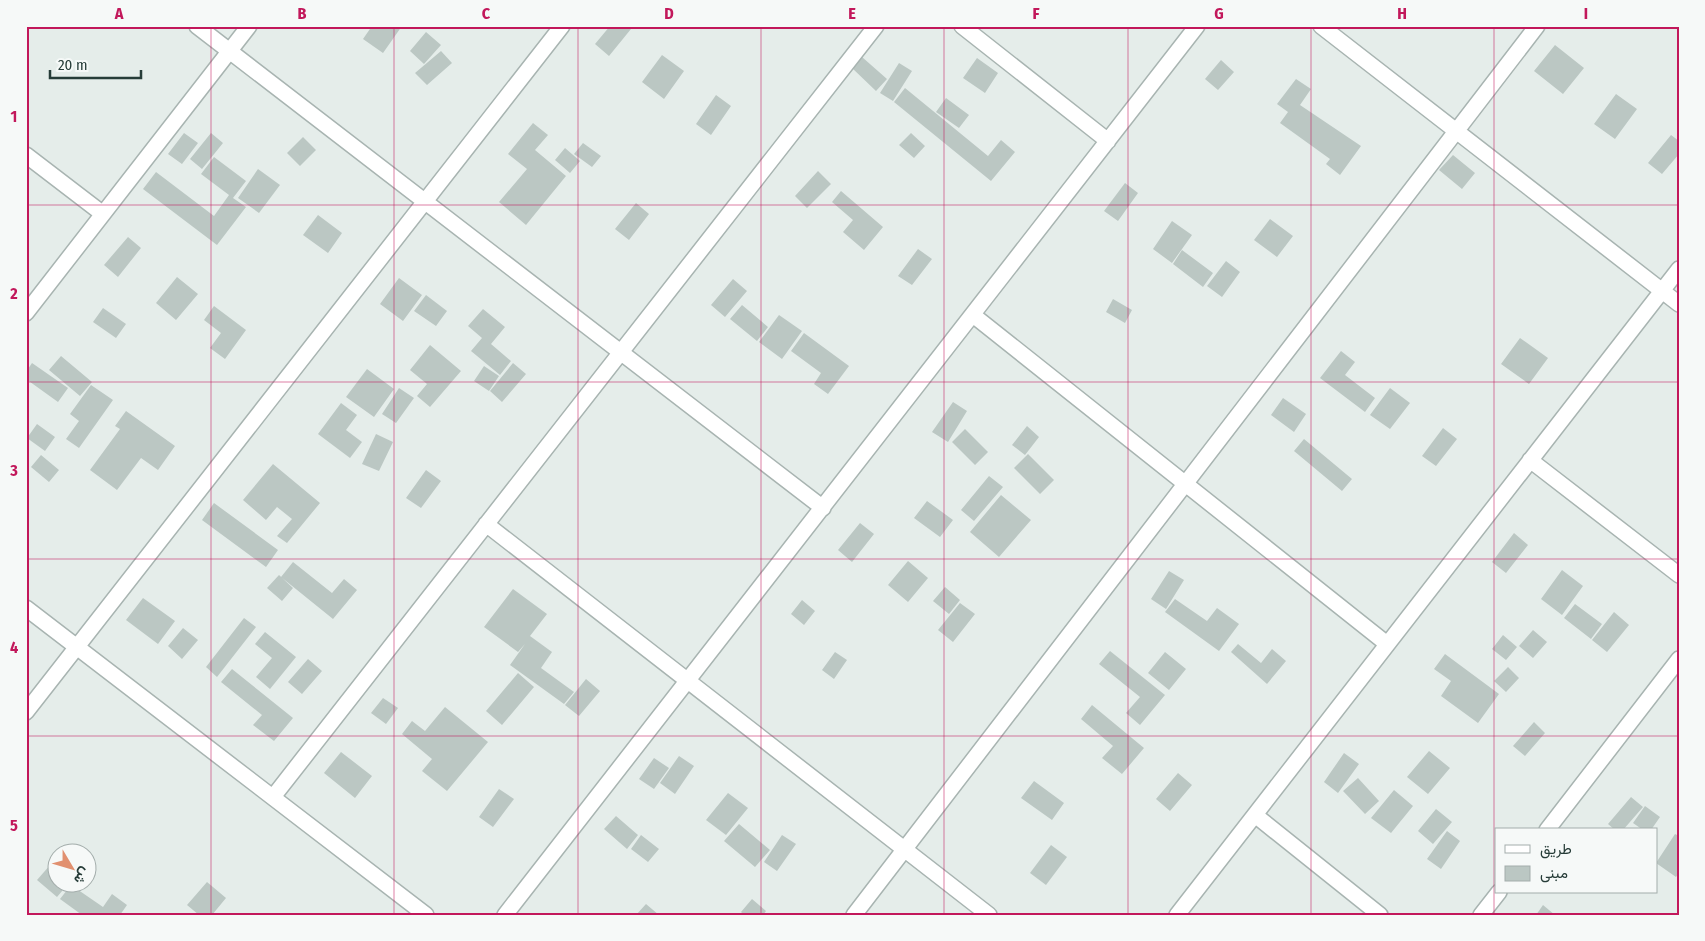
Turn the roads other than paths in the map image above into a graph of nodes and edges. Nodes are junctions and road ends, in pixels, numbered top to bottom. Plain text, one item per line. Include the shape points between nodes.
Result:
1 (197, 26) edge
2 (249, 26) edge
3 (562, 26) edge
4 (876, 26) edge
5 (962, 26) edge
6 (1197, 26) edge
7 (1321, 26) edge
8 (1537, 26) edge
9 (229, 51) junction
10 (1456, 132) junction
11 (1108, 141) junction
12 (26, 155) edge
13 (426, 202) junction
14 (103, 214) junction
15 (1679, 269) edge
16 (1662, 291) junction
17 (1679, 304) edge
18 (26, 312) edge
19 (973, 315) junction
20 (621, 352) junction
21 (1530, 460) junction
22 (1185, 484) junction
23 (823, 508) junction
24 (486, 524) junction
25 (1679, 575) edge
26 (26, 608) edge
27 (1387, 644) junction
28 (79, 648) junction
29 (1679, 659) edge
30 (688, 681) junction
31 (26, 712) edge
32 (273, 797) junction
33 (1255, 814) junction
34 (1549, 828) edge
35 (905, 849) junction
36 (1498, 894) edge
37 (426, 915) edge
38 (506, 915) edge
39 (854, 915) edge
40 (989, 915) edge
41 (1177, 915) edge
42 (1380, 915) edge
43 (1482, 915) edge

1 - 9 street
2 - 9 street
3 - 13 street
4 - 20 street
5 - 11 street
6 - 11 street
7 - 10 street
8 - 10 street
9 - 13 street
9 - 14 street
10 - 16 street
10 - 22 street
11 - 19 street
12 - 14 street
13 - 20 street
13 - 28 street
14 - 18 street
15 - 16 street
16 - 17 street
16 - 21 street
19 - 22 street
19 - 23 street
20 - 23 street
20 - 24 street
21 - 25 street
21 - 27 street
22 - 27 street
22 - 35 street
23 - 30 street
24 - 30 street
24 - 32 street
26 - 28 street
27 - 33 street
28 - 31 street
28 - 32 street
29 - 34 street
30 - 35 street
30 - 38 street
32 - 37 street
33 - 41 street
33 - 42 street
35 - 39 street
35 - 40 street
36 - 43 street

